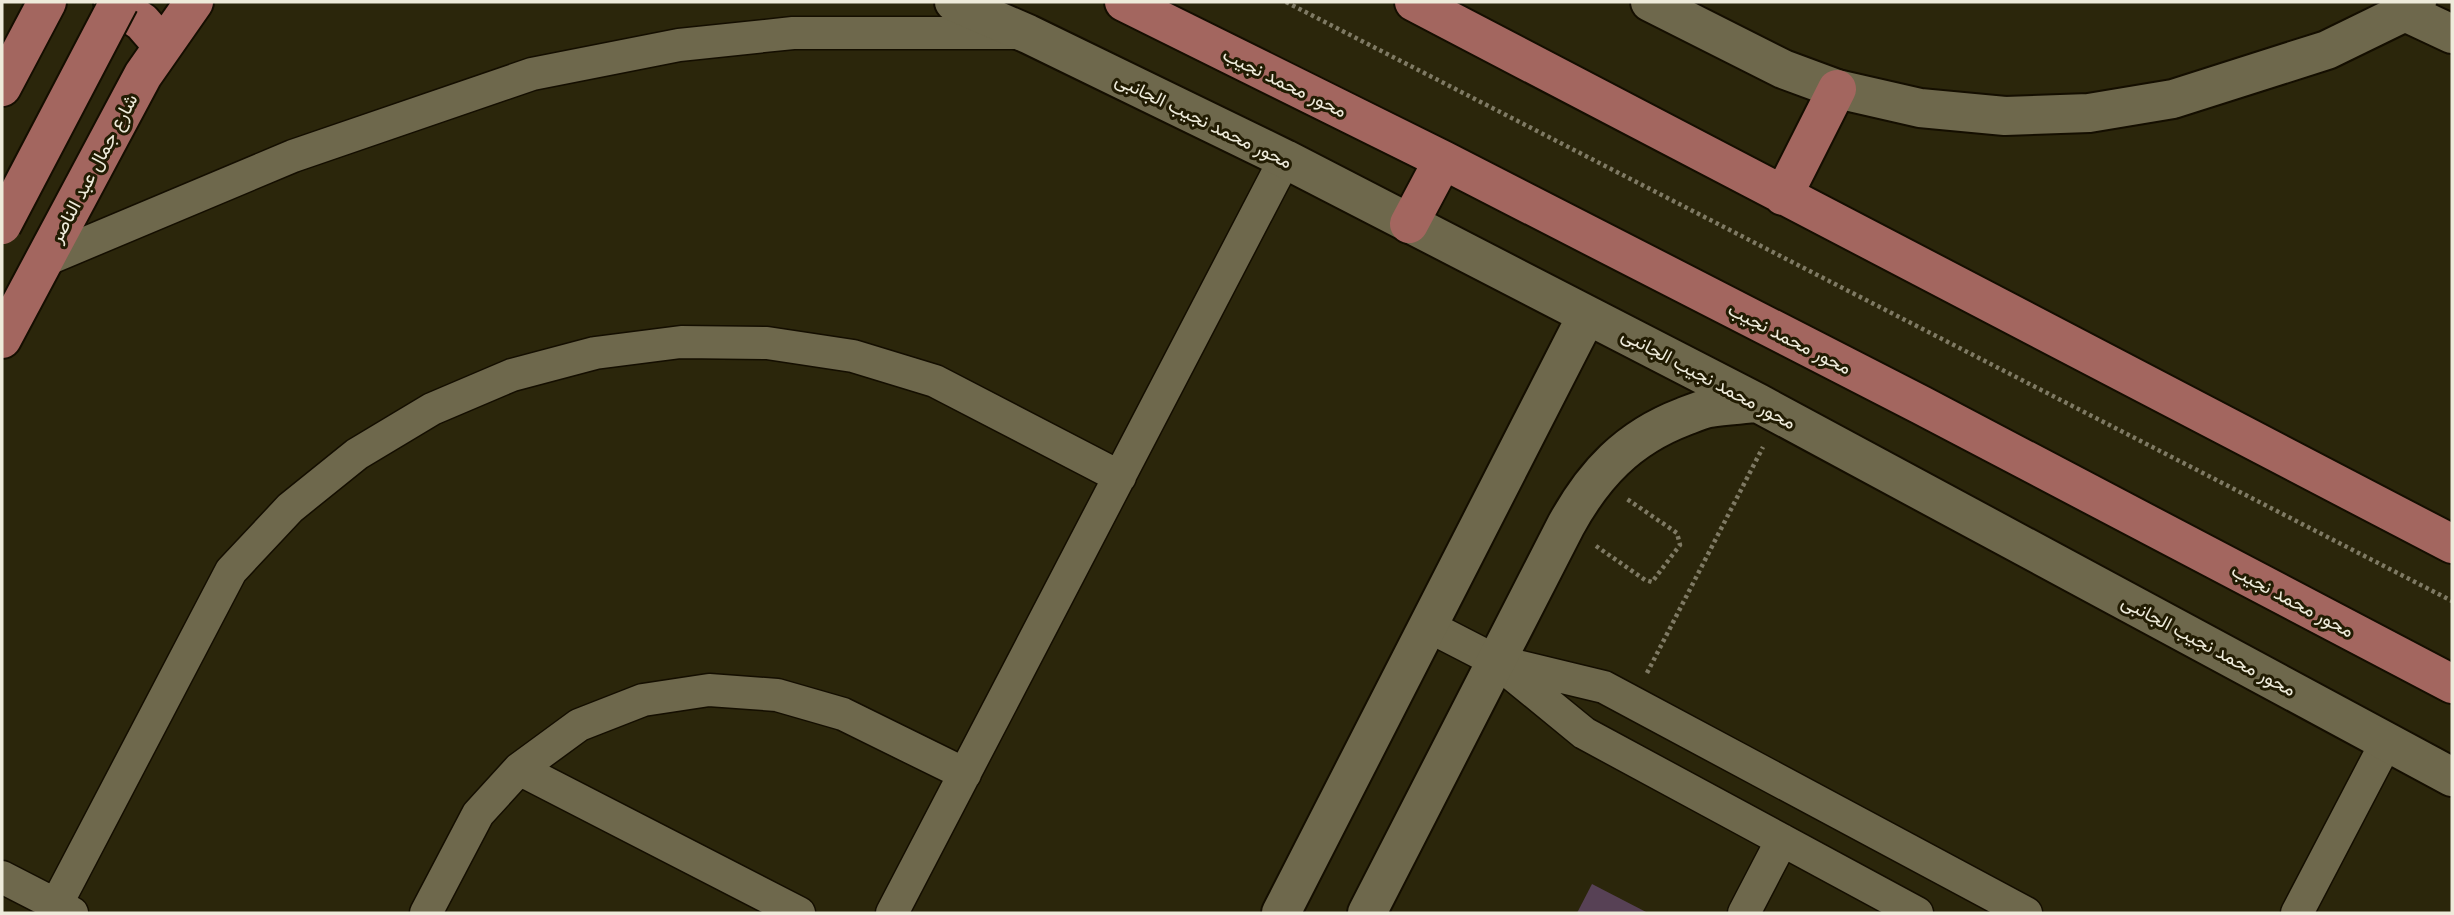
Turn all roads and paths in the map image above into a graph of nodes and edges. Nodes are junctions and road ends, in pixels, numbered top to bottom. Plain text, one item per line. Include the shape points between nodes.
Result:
1 (47, 2) edge
2 (116, 2) edge
3 (194, 2) edge
4 (954, 2) edge
5 (1124, 2) edge
6 (1286, 2) edge
7 (1414, 2) edge
8 (1650, 2) edge
9 (2411, 7) edge
10 (1028, 33) junction
11 (2452, 34) edge
12 (162, 45) junction
13 (2, 87) edge
14 (1838, 89) junction
15 (1285, 159) junction
16 (1443, 160) junction
17 (1783, 196) junction
18 (1409, 224) junction
19 (2, 225) edge
20 (43, 261) junction
21 (1587, 315) junction
22 (2, 340) edge
23 (1768, 409) junction
24 (1120, 477) junction
25 (1596, 478) junction
26 (1566, 525) junction
27 (2452, 544) edge
28 (2452, 601) edge
29 (1428, 626) junction
30 (1496, 662) junction
31 (2452, 684) edge
32 (1632, 702) junction
33 (2388, 741) junction
34 (519, 769) junction
35 (965, 774) junction
36 (2452, 777) edge
37 (1782, 840) junction
38 (2, 877) edge
39 (64, 909) edge
40 (426, 913) edge
41 (799, 913) edge
42 (892, 913) edge
43 (1281, 913) edge
44 (1367, 913) edge
45 (1744, 913) edge
46 (1917, 913) edge
47 (2026, 913) edge
48 (2297, 913) edge

1 - 13 main road
2 - 12 main road
2 - 19 main road, bridge
3 - 12 main road, شارع جمال عبد الناصر
4 - 10 street, محور محمد نجيب الجانبى
5 - 16 main road, محور محمد نجيب
6 - 28 path
7 - 17 main road
8 - 14 street via 1783,69
9 - 11 street
9 - 14 street via 2327,50 2254,75 2173,99 2089,113 1993,115 1920,108
10 - 15 street, محور محمد نجيب الجانبى
10 - 20 street via 793,33 680,45 532,74 293,156
12 - 20 main road, شارع جمال عبد الناصر
14 - 17 main road
15 - 18 street, محور محمد نجيب الجانبى
15 - 24 street
16 - 18 main road
16 - 31 main road, محور محمد نجيب
17 - 27 main road
18 - 21 street, محور محمد نجيب الجانبى
20 - 22 main road, شارع جمال عبد الناصر
21 - 23 street, محور محمد نجيب الجانبى
21 - 29 street
23 - 25 street via 1707,408 1658,426 1616,456
23 - 32 path
23 - 33 street, محور محمد نجيب الجانبى
24 - 35 street
24 - 39 street via 935,381 853,356 767,343 681,342 595,353 512,375 432,409 357,454 290,508 231,571
25 - 26 street
25 - 26 path via 1677,533 1680,545 1654,581 1648,582
26 - 30 street
29 - 30 street
29 - 43 street
30 - 32 street via 1604,687
30 - 37 street via 1584,733
30 - 44 street
32 - 47 street
33 - 36 street, محور محمد نجيب الجانبى
33 - 48 street
34 - 35 street via 579,725 643,700 709,690 776,695 843,714
34 - 40 street via 478,814
34 - 41 street
35 - 42 street
37 - 45 street
37 - 46 street
38 - 39 street

